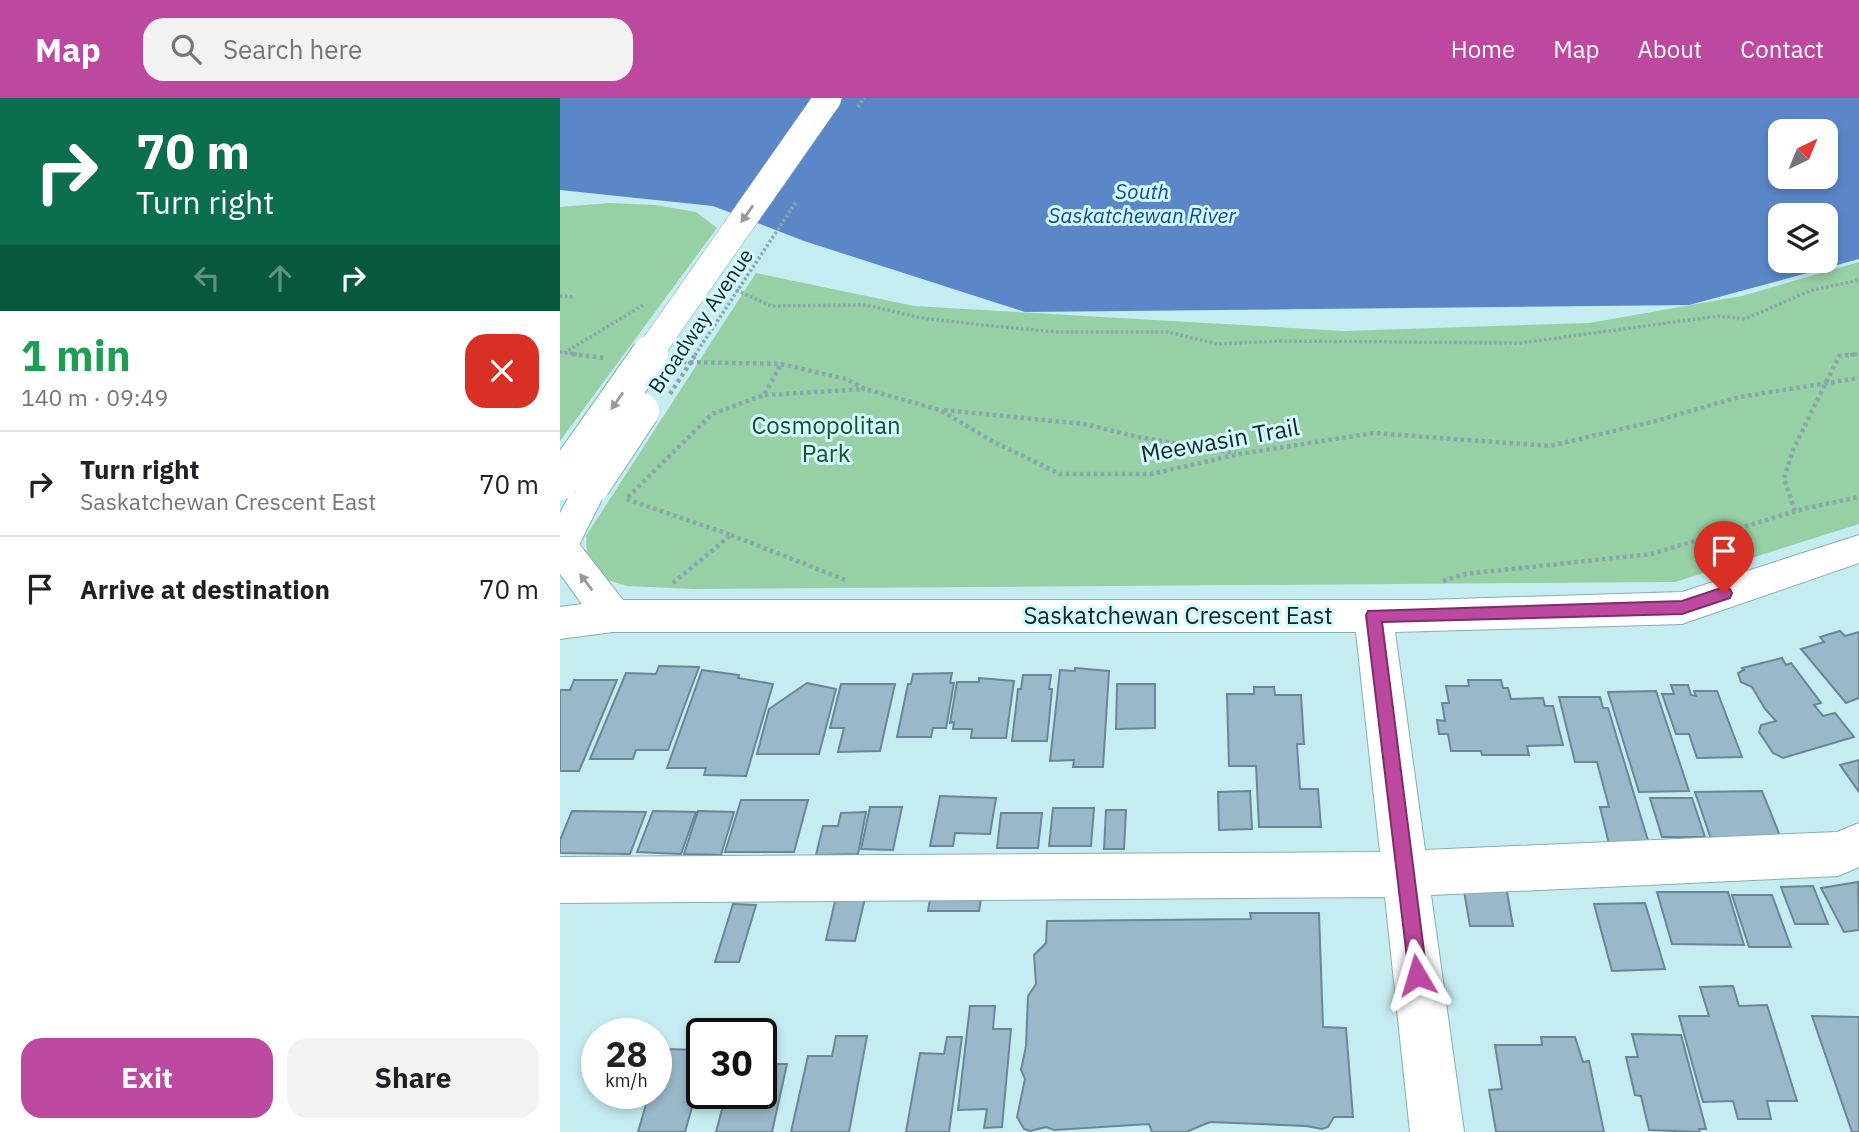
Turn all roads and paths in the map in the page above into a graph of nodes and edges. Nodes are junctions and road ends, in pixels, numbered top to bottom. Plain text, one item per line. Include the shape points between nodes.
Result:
1 (828, 98) edge
2 (864, 98) edge
3 (852, 104) edge
4 (797, 201) dead end
5 (1859, 280) edge
6 (720, 284) dead end
7 (560, 296) edge
8 (573, 297) dead end
9 (649, 301) dead end
10 (562, 352) edge
11 (1859, 354) edge
12 (610, 358) dead end
13 (676, 361) dead end
14 (781, 364) junction
15 (1859, 378) edge
16 (1828, 381) junction
17 (865, 389) junction
18 (670, 394) dead end
19 (764, 395) junction
20 (940, 410) junction
21 (1240, 454) junction
22 (576, 484) edge
23 (1859, 497) edge
24 (1795, 511) junction
25 (732, 535) junction
26 (560, 547) edge
27 (1859, 549) edge
28 (853, 583) dead end
29 (1431, 584) dead end
30 (668, 587) dead end
31 (1374, 615) junction
32 (613, 616) junction
33 (560, 623) edge
34 (1859, 845) edge
35 (1404, 871) junction
36 (560, 880) edge
37 (1437, 1132) edge

1 -> 22 street, Broadway Avenue, bridge
2 - 3 path, bridge
3 - 22 street, Broadway Avenue, bridge
4 - 18 path, bridge
5 - 6 path via 1809,291 1745,319 1718,316 1521,343 1217,344 1168,332 1055,331 974,324 866,305 771,306
7 - 8 path
9 - 10 path
10 - 12 path
11 - 16 path via 1839,356
13 - 14 path, Meewasin Trail
14 - 17 path, Meewasin Trail via 846,379
14 - 19 path
15 - 16 path, Meewasin Trail
16 - 21 path, Meewasin Trail via 1739,397 1550,446 1373,433
16 - 24 path via 1784,478
17 - 19 path
17 - 20 path, Meewasin Trail
19 - 25 path via 712,414 626,499
20 - 21 path via 1084,425
20 - 21 path, Meewasin Trail via 1060,474 1151,474
22 - 26 street, Broadway Avenue
23 - 24 path
24 - 29 path via 1651,555 1465,574
25 - 28 path
25 - 30 path
32 -> 26 street
27 - 31 street, Saskatchewan Crescent East via 1682,608
31 - 32 street, Saskatchewan Crescent East
31 - 35 street
32 - 33 street, Saskatchewan Crescent East
34 - 35 street via 1838,854
35 - 36 street
35 - 37 street

